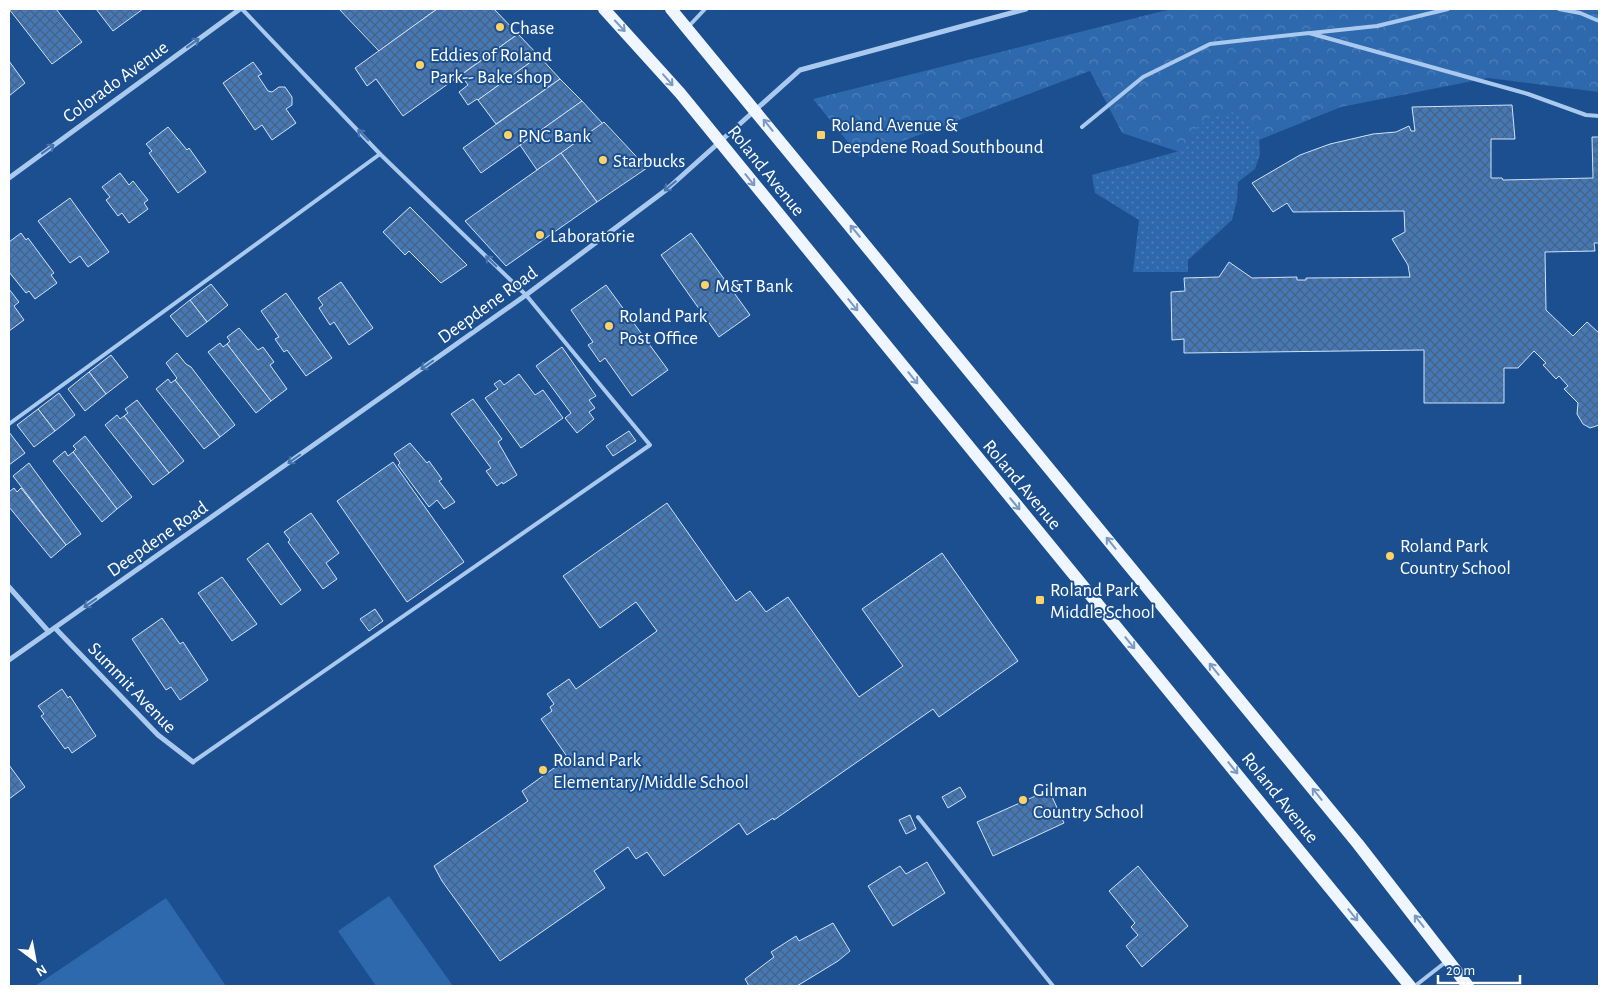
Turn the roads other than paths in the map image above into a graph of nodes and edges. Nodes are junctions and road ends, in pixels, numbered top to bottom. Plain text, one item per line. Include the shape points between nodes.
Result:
1 (241, 9) edge
2 (604, 9) edge
3 (671, 9) edge
4 (705, 9) edge
5 (1026, 9) edge
6 (1448, 9) edge
7 (1559, 9) edge
8 (1599, 21) edge
9 (687, 27) junction
10 (1309, 33) junction
11 (755, 110) junction
12 (1599, 116) edge
13 (1082, 127) dead end
14 (720, 142) junction
15 (380, 154) junction
16 (9, 178) edge
17 (526, 295) junction
18 (9, 424) edge
19 (9, 587) edge
20 (55, 628) junction
21 (49, 632) junction
22 (9, 660) edge
23 (193, 762) joint
24 (918, 817) dead end
25 (1449, 960) junction
26 (1053, 986) edge
27 (1410, 986) edge
28 (1415, 986) edge
29 (1468, 986) edge

15 -> 1 lane
16 -> 1 street, Colorado Avenue
2 -> 14 main road, Roland Avenue
3 - 9 main road, Roland Avenue
4 - 9 lane
5 - 11 street, Deepdene Road via 800,70
6 - 10 lane via 1377,26
7 - 8 lane
9 - 11 main road, Roland Avenue
10 - 12 lane via 1528,94 1586,115
10 - 13 lane via 1210,44 1143,77
11 - 14 street, Deepdene Road
25 -> 11 main road, Roland Avenue via 1358,844
14 -> 17 street, Deepdene Road via 666,190
14 -> 27 main road, Roland Avenue
17 -> 15 lane
15 - 18 lane
17 -> 20 street, Deepdene Road
17 - 23 lane via 650,445
19 - 21 street
20 - 21 street, Deepdene Road
20 - 23 street, Summit Avenue via 158,734
21 - 22 street, Deepdene Road
24 - 26 lane
25 - 28 lane
25 - 29 main road, Roland Avenue

